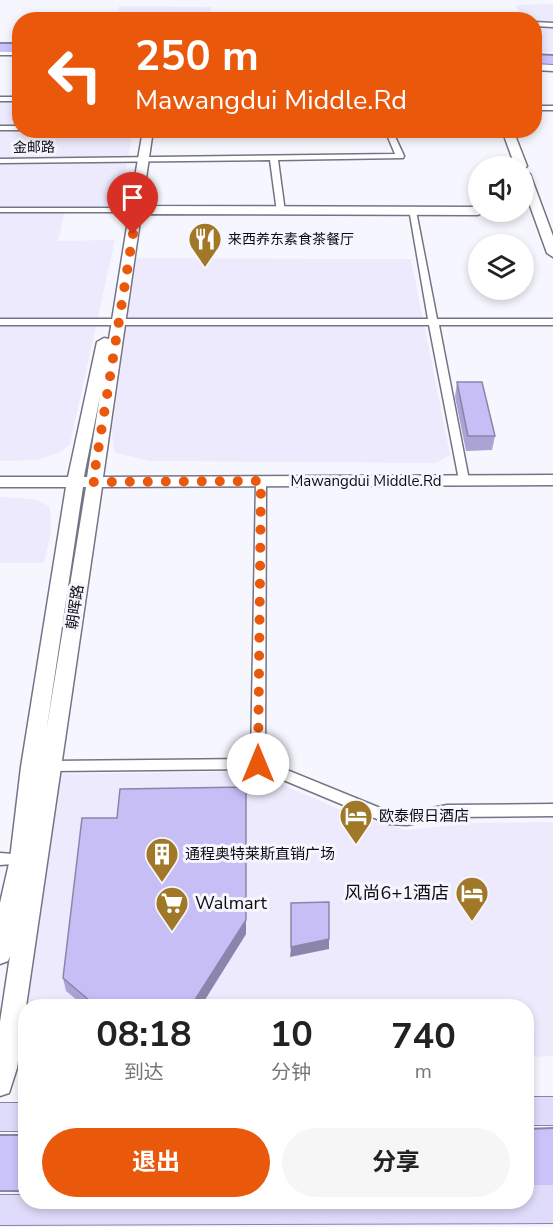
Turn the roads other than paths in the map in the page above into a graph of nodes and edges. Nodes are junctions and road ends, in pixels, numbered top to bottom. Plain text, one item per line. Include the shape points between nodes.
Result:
1 (140, 138) edge
2 (146, 138) edge
3 (392, 138) edge
4 (510, 138) edge
5 (517, 156) edge
6 (274, 158) junction
7 (139, 159) junction
8 (0, 161) edge
9 (534, 202) edge
10 (0, 210) edge
11 (131, 211) junction
12 (412, 211) junction
13 (468, 211) edge
14 (537, 211) junction
15 (553, 211) edge
16 (281, 212) junction
17 (553, 253) edge
18 (0, 322) edge
19 (113, 322) junction
20 (553, 322) edge
21 (433, 323) junction
22 (553, 470) edge
23 (0, 472) edge
24 (86, 476) junction
25 (463, 476) junction
26 (553, 480) edge
27 (261, 481) junction
28 (0, 482) edge
29 (258, 764) junction
30 (52, 766) junction
31 (553, 810) edge
32 (0, 859) edge
33 (21, 859) junction
34 (0, 954) edge
35 (0, 1084) edge
36 (534, 1111) edge
37 (553, 1111) edge
38 (0, 1117) edge
39 (18, 1117) edge
40 (553, 1145) edge
41 (534, 1146) edge
42 (0, 1152) edge
43 (18, 1152) edge
44 (534, 1169) edge
45 (553, 1169) edge
46 (0, 1174) edge
47 (18, 1174) edge
48 (553, 1194) edge
49 (534, 1195) edge
50 (534, 1208) edge
51 (553, 1208) edge
52 (276, 1209) edge
53 (0, 1210) edge

1 - 7 street, 朝晖路
2 - 7 street, 朝晖路
3 - 6 street, 金邮路 via 400,156
4 - 5 street
6 - 7 street, 金邮路
6 - 16 street
7 - 8 street, 金邮路
7 - 11 street, 朝晖路
9 - 14 street
10 - 11 street
11 - 16 street
11 - 19 street, 朝晖路
12 - 13 street
12 - 16 street
12 - 21 street
14 - 15 street
14 - 17 street
18 - 19 street
19 - 21 street
19 - 24 street, 朝晖路
20 - 21 street
21 - 25 street
22 - 25 street, Mawangdui Middle.Rd
23 - 24 street, Mawangdui Middle.Rd
24 - 25 street, Mawangdui Middle.Rd
24 - 27 street, Mawangdui Middle.Rd
24 - 28 street, Mawangdui Middle.Rd
24 - 30 street, 朝晖路
24 - 33 street, 朝晖路 via 31,767
25 - 26 street, Mawangdui Middle.Rd
25 - 27 street, Mawangdui Middle.Rd
27 - 29 street
29 - 30 street
29 - 31 street via 389,818 407,819 447,811
30 - 35 street, 朝晖路
32 - 33 street
33 - 34 street, 朝晖路
36 - 37 main road
38 - 39 main road
40 - 41 highway
42 - 43 highway
44 - 45 highway
46 - 47 highway
48 - 49 main road
50 - 51 main road
52 - 53 main road

